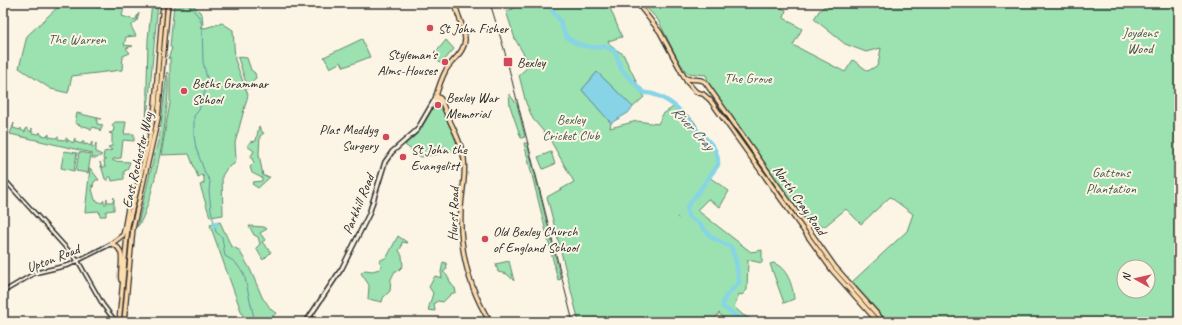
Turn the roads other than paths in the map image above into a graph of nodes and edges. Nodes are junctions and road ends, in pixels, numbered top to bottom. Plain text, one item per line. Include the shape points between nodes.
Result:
1 (163, 3) edge
2 (168, 3) edge
3 (454, 3) edge
4 (637, 3) edge
5 (683, 76) junction
6 (697, 79) junction
7 (706, 84) junction
8 (693, 88) junction
9 (699, 93) junction
10 (436, 97) junction
11 (3, 178) edge
12 (138, 182) junction
13 (111, 244) junction
14 (78, 261) junction
15 (122, 285) junction
16 (3, 292) edge
17 (118, 322) edge
18 (124, 322) edge
19 (306, 322) edge
20 (490, 322) edge
21 (878, 322) edge
22 (884, 322) edge

1 - 12 main road, East Rochester Way via 155,106
2 - 18 main road, East Rochester Way via 158,118 133,228
3 - 10 main road via 465,42 446,71
4 - 5 main road via 660,32
5 - 6 main road via 690,80
5 - 8 main road
6 - 7 main road via 704,80
6 - 8 main road
7 - 9 main road via 705,90
7 - 22 main road, North Cray Road via 835,267
8 - 9 main road
9 - 21 main road, North Cray Road via 710,100 832,270
10 - 19 main road, Parkhill Road via 417,130 392,152 385,162 369,214 342,268
10 - 20 main road, Hurst Road via 443,105 460,140 465,182 461,211 465,261 480,305
11 - 14 street
12 - 13 main road via 129,203 123,235
12 - 15 main road, East Rochester Way via 128,225
13 - 14 street, Upton Road
13 - 15 main road via 121,253
14 - 16 street, Upton Road via 35,274
14 - 17 street via 107,312
15 - 17 main road, East Rochester Way

